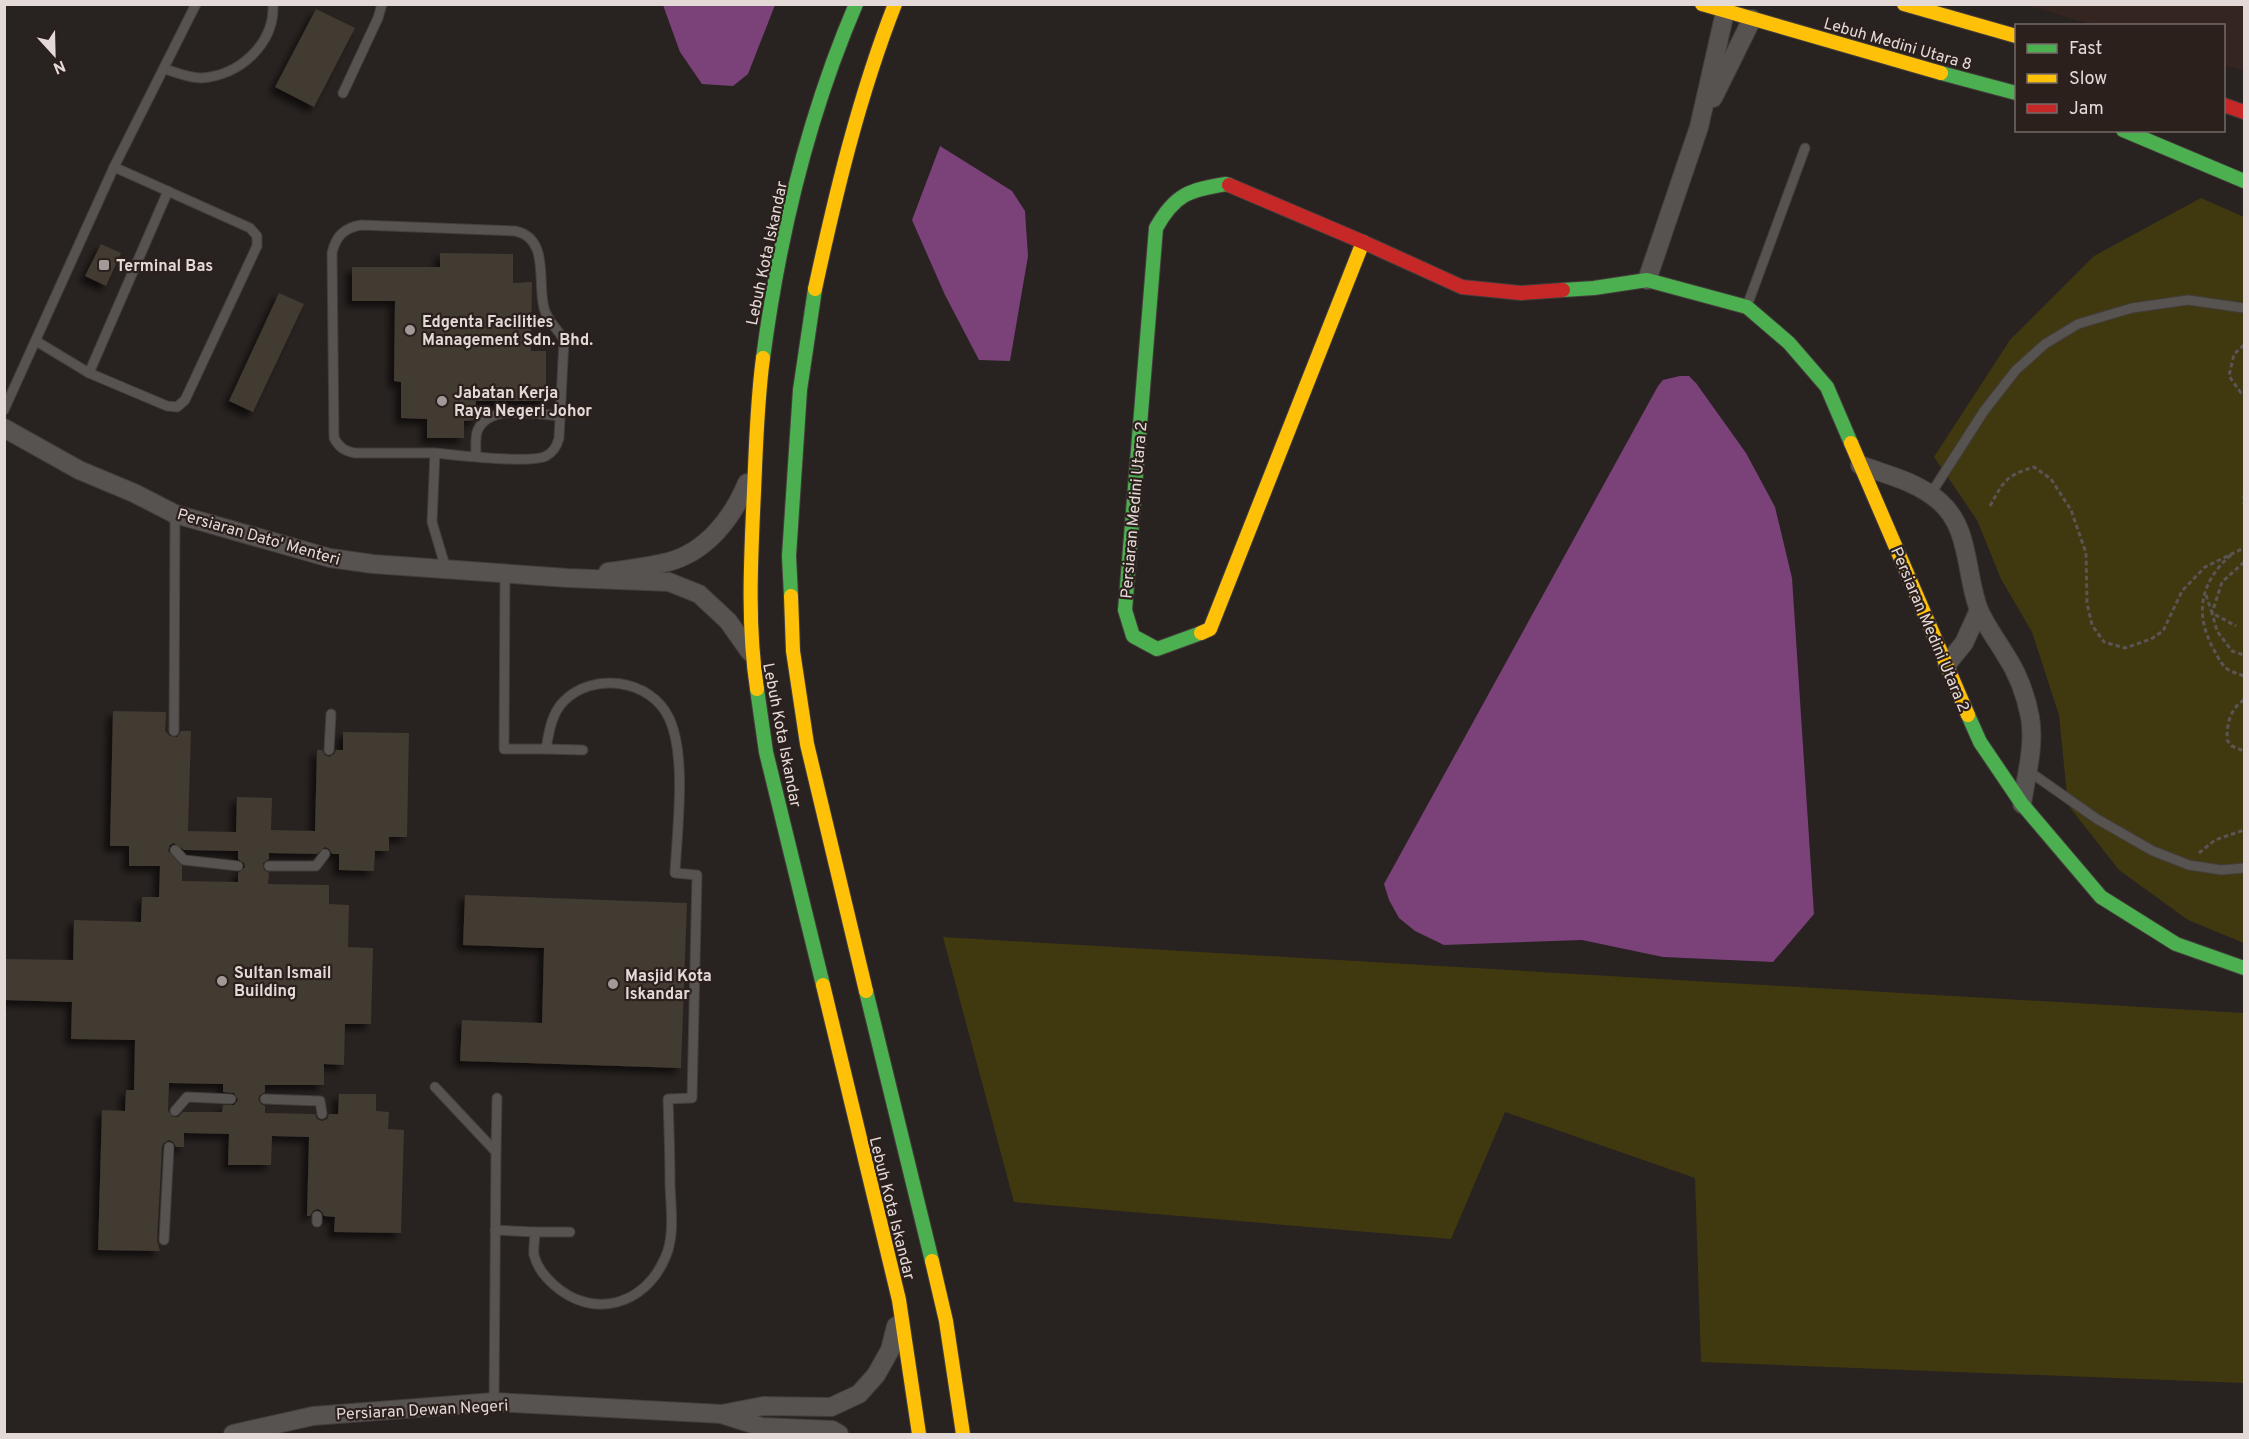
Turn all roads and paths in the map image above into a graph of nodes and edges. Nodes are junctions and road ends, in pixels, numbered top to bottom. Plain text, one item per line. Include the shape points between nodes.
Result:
1 (196, 4) edge
2 (273, 4) edge
3 (382, 4) edge
4 (856, 4) edge
5 (895, 4) edge
6 (1702, 4) edge
7 (1904, 4) edge
8 (1726, 8) edge
9 (1755, 12) edge
10 (2015, 36) edge
11 (165, 69) junction
12 (343, 93) dead end
13 (2015, 93) edge
14 (2225, 106) edge
15 (2244, 112) edge
16 (1699, 127) junction
17 (2128, 132) edge
18 (1805, 148) dead end
19 (114, 167) junction
20 (2244, 181) edge
21 (168, 191) junction
22 (1363, 242) junction
23 (1647, 280) junction
24 (1747, 307) junction
25 (2244, 308) edge
26 (36, 341) junction
27 (2244, 345) edge
28 (89, 373) junction
29 (2244, 393) edge
30 (4, 410) edge
31 (560, 416) junction
32 (4, 428) edge
33 (435, 453) junction
34 (476, 456) junction
35 (757, 460) junction
36 (1860, 465) junction
37 (1930, 495) junction
38 (2244, 495) edge
39 (2244, 504) edge
40 (1989, 506) dead end
41 (176, 514) junction
42 (2244, 548) edge
43 (2235, 552) junction
44 (2244, 562) edge
45 (446, 570) junction
46 (505, 572) junction
47 (568, 578) junction
48 (2205, 593) junction
49 (1979, 610) junction
50 (2212, 613) junction
51 (2236, 627) dead end
52 (2244, 654) edge
53 (752, 655) junction
54 (1947, 664) junction
55 (2244, 676) edge
56 (2244, 700) edge
57 (331, 714) dead end
58 (174, 731) dead end
59 (546, 749) junction
60 (329, 750) dead end
61 (583, 750) dead end
62 (2244, 751) edge
63 (2027, 770) junction
64 (2022, 804) junction
65 (2244, 830) edge
66 (175, 850) dead end
67 (325, 854) dead end
68 (2188, 865) junction
69 (238, 866) dead end
70 (269, 866) dead end
71 (2244, 868) edge
72 (2244, 968) edge
73 (435, 1087) dead end
74 (497, 1098) dead end
75 (231, 1099) dead end
76 (265, 1099) dead end
77 (176, 1112) dead end
78 (322, 1114) dead end
79 (169, 1147) dead end
80 (496, 1152) junction
81 (495, 1230) junction
82 (535, 1232) junction
83 (570, 1232) dead end
84 (164, 1240) dead end
85 (898, 1300) junction
86 (494, 1402) junction
87 (722, 1414) junction
88 (233, 1434) edge
89 (839, 1434) edge
90 (919, 1434) edge
91 (963, 1434) edge

1 - 11 lane
2 - 11 lane via 270,27 262,44 236,69 200,78
3 - 12 lane
4 - 35 main road, Lebuh Kota Iskandar via 819,101 772,289 759,386
5 - 91 main road, Lebuh Kota Iskandar via 840,177 813,296 793,484 789,556 793,651 809,754 946,1321
6 - 8 main road, Lebuh Medini Utara 8
7 - 10 main road
8 - 9 main road, Lebuh Medini Utara 8
8 - 16 street
9 - 13 main road, Lebuh Medini Utara 8 via 1950,76
9 - 16 street
11 - 19 lane
14 - 15 main road
16 - 23 street
17 - 20 main road
18 - 24 lane
19 - 21 lane
19 - 26 lane
21 - 28 lane
21 - 28 lane via 250,228 258,236 257,246 182,404 167,406
22 - 22 main road, Persiaran Medini Utara 2 via 1226,184 1194,189 1167,208 1156,228 1125,610 1133,636 1157,649 1210,629
22 - 23 main road, Persiaran Medini Utara 2 via 1462,287 1521,293
23 - 24 main road, Persiaran Medini Utara 2
24 - 36 main road, Persiaran Medini Utara 2 via 1789,343 1827,387
25 - 37 lane via 2188,300 2132,308 2079,324 2045,344 2016,370 1984,411
26 - 28 lane
26 - 30 lane
27 - 29 path via 2234,354 2229,376
31 - 33 lane via 564,340 544,308 539,254 531,238 515,231 350,227 334,242 332,253 334,438 338,446 354,453
31 - 34 lane via 492,415 477,433
31 - 34 lane via 556,446 544,458
32 - 41 street, Persiaran Dato' Menteri via 79,470
33 - 34 lane
33 - 45 lane via 432,522
35 - 47 street, Persiaran Dato' Menteri via 739,502 714,535 693,552 669,562
35 - 53 main road, Lebuh Kota Iskandar via 751,557
36 - 37 street via 1903,479
36 - 54 main road, Persiaran Medini Utara 2
37 - 49 street via 1952,517 1961,537
38 - 39 path
40 - 43 path via 2005,480 2017,472 2034,467 2051,479 2071,510 2086,553 2087,603 2092,625 2104,642 2125,648 2163,632 2182,591 2205,567
41 - 45 street, Persiaran Dato' Menteri via 330,558
41 - 58 lane
42 - 43 path
43 - 48 path via 2217,567
44 - 50 path via 2222,582
45 - 46 street, Persiaran Dato' Menteri
46 - 47 street, Persiaran Dato' Menteri
46 - 59 lane via 504,749
47 - 53 street, Persiaran Dato' Menteri via 669,582 699,594 728,621
48 - 50 path
48 - 55 path via 2201,618 2209,640 2224,667
49 - 54 street via 1964,643
49 - 63 street via 2006,656 2030,718
50 - 51 path
50 - 52 path via 2217,631 2232,651
53 - 85 main road, Lebuh Kota Iskandar via 766,752
54 - 64 main road, Persiaran Medini Utara 2 via 1980,741
56 - 62 path via 2235,707 2227,724 2227,740
57 - 60 lane
59 - 61 lane
59 - 82 lane via 552,719 563,702 578,691 621,682 657,701 669,717 679,751 675,873 697,875 697,887 692,1098 668,1099 671,1221 667,1255 643,1290 621,1301 598,1305 577,1301 544,1276 534,1254
63 - 64 street
63 - 68 lane via 2097,819 2153,851
64 - 72 main road, Persiaran Medini Utara 2 via 2101,897 2176,944
65 - 68 path via 2215,840
66 - 69 lane via 184,860
67 - 70 lane via 316,866
68 - 71 lane via 2221,870
73 - 80 lane
74 - 80 lane
75 - 77 lane via 188,1097
76 - 78 lane via 320,1101
79 - 84 lane
80 - 81 lane
81 - 82 lane
81 - 86 lane
82 - 83 lane
85 - 87 street, Persiaran Dewan Negeri via 890,1350 876,1376 859,1394 831,1407 763,1406
85 - 90 main road, Lebuh Kota Iskandar
86 - 87 street, Persiaran Dewan Negeri
86 - 88 street, Persiaran Dewan Negeri via 313,1416
87 - 89 street, Persiaran Dewan Negeri via 762,1427 832,1430

